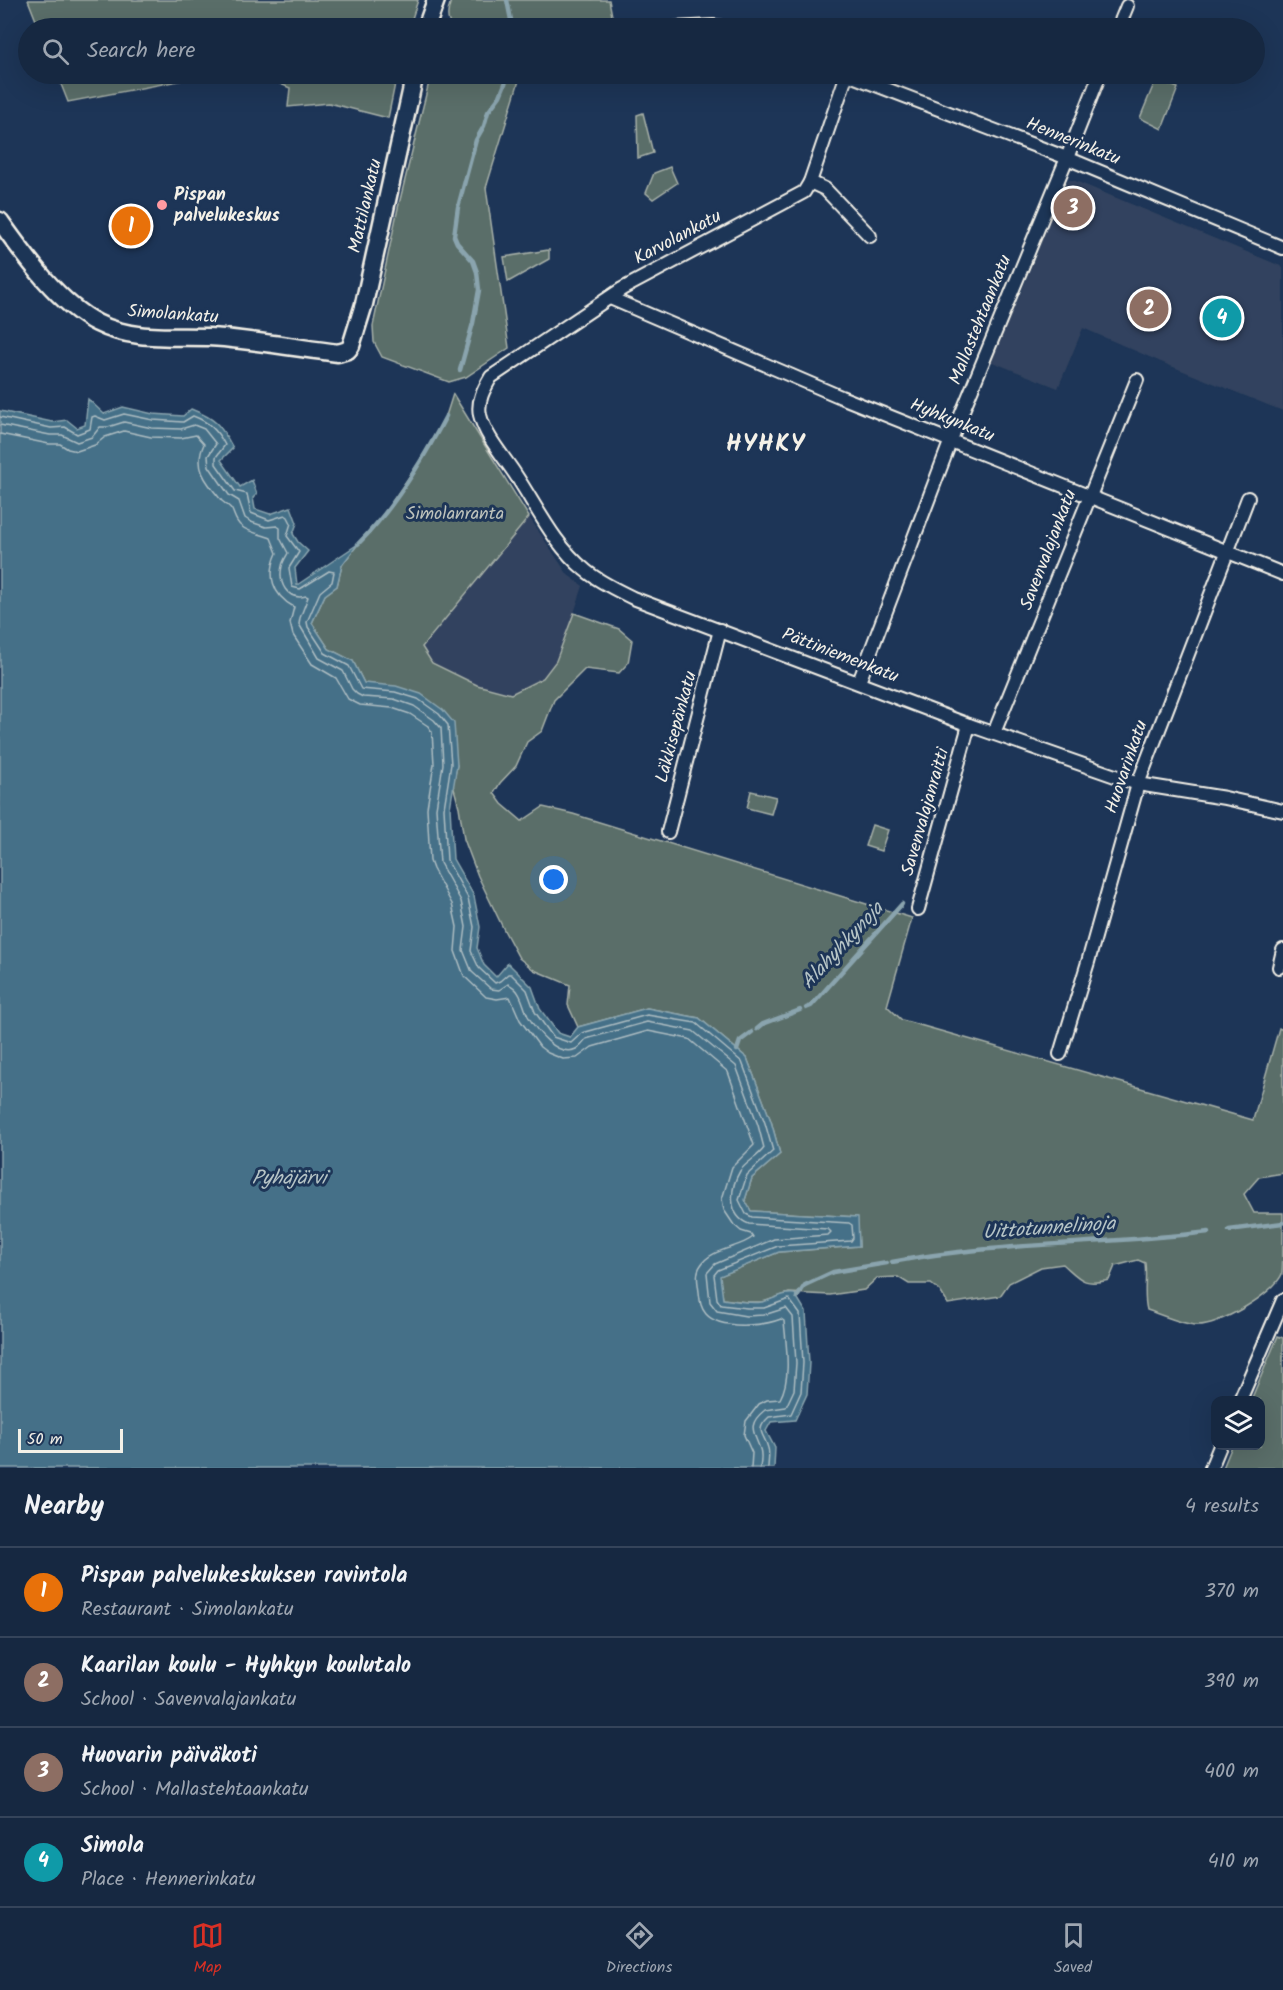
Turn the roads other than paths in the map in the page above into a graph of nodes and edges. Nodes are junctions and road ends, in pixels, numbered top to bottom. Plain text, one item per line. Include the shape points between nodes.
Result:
1 (436, 0) edge
2 (1127, 6) dead end
3 (430, 18) edge
4 (1122, 18) edge
5 (413, 84) edge
6 (844, 84) edge
7 (873, 84) edge
8 (1096, 84) edge
9 (1067, 158) junction
10 (810, 182) junction
11 (0, 221) edge
12 (870, 236) dead end
13 (1283, 248) edge
14 (609, 298) junction
15 (351, 346) joint
16 (1137, 380) dead end
17 (479, 403) joint
18 (952, 440) junction
19 (1089, 496) junction
20 (1248, 498) dead end
21 (1229, 551) junction
22 (1283, 574) edge
23 (720, 630) junction
24 (859, 682) junction
25 (969, 725) junction
26 (994, 733) junction
27 (1138, 784) junction
28 (1283, 810) edge
29 (668, 832) dead end
30 (918, 909) dead end
31 (1283, 950) edge
32 (1279, 967) dead end
33 (1060, 1054) dead end
34 (1283, 1300) edge
35 (1242, 1396) edge
36 (1218, 1450) edge
37 (1211, 1468) edge

1 - 3 street
2 - 4 street
5 - 15 street, Mattilankatu via 364,304
6 - 10 street
7 - 9 street, Hennerinkatu
8 - 9 street, Mallastehtaankatu
9 - 13 street, Hennerinkatu
9 - 18 street, Mallastehtaankatu
10 - 12 street via 825,189
10 - 14 street, Karvolankatu via 804,192
11 - 15 street, Simolankatu via 57,290 79,311 113,330 222,338 338,353
14 - 17 street, Karvolankatu via 491,377
14 - 18 street, Hyhkynkatu
16 - 19 street, Savenvalajankatu
17 - 23 street, Pättiniemenkatu via 480,416 491,438 572,558 595,577 633,598
18 - 19 street, Hyhkynkatu
18 - 24 street, Mallastehtaankatu
19 - 21 street, Hyhkynkatu
19 - 26 street, Savenvalajankatu
20 - 21 street, Huovarinkatu
21 - 22 street, Hyhkynkatu
21 - 27 street, Huovarinkatu
23 - 24 street, Pättiniemenkatu
23 - 29 street, Läkkisepänkatu
24 - 25 street, Pättiniemenkatu
25 - 26 street, Pättiniemenkatu
25 - 30 street, Savenvalajanraitti
26 - 27 street, Pättiniemenkatu
27 - 28 street, Pättiniemenkatu
27 - 33 street, Huovarinkatu
31 - 32 street
34 - 35 street
36 - 37 street

